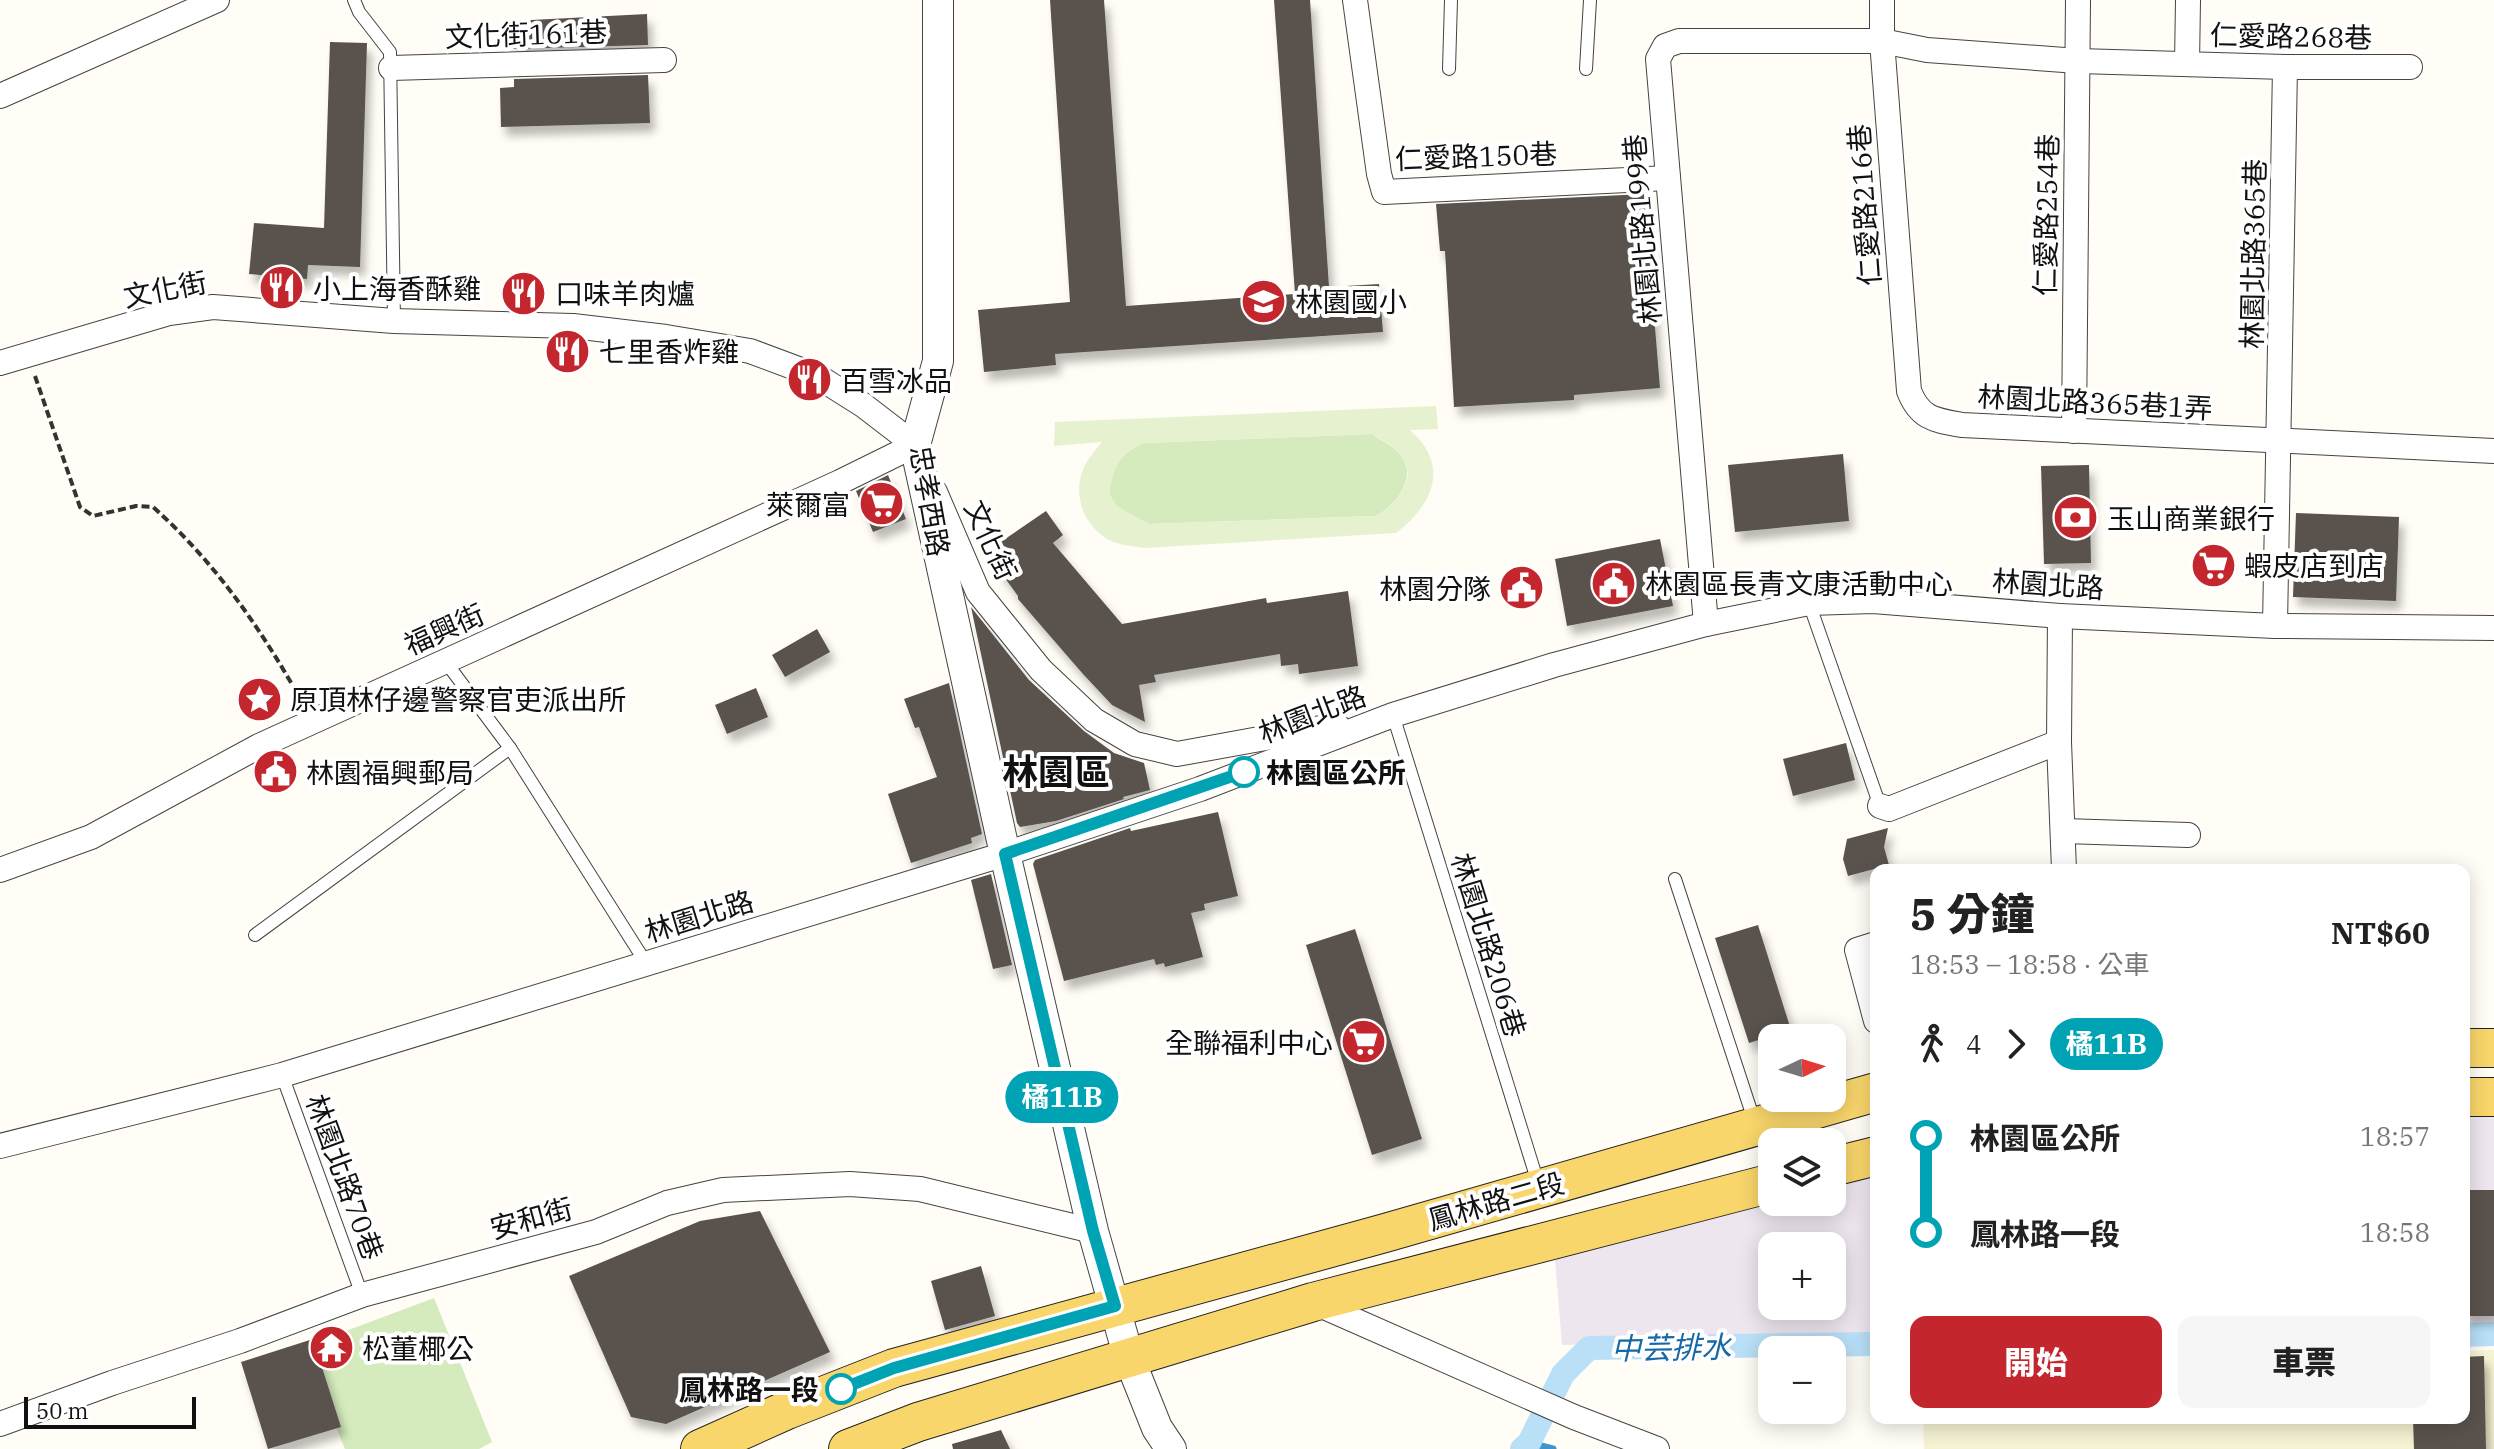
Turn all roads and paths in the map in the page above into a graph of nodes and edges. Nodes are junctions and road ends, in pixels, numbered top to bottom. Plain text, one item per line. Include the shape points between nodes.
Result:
1 (217, 0) edge
2 (354, 0) edge
3 (938, 0) edge
4 (1355, 0) edge
5 (1451, 0) edge
6 (1590, 0) edge
7 (1882, 0) edge
8 (2078, 0) edge
9 (2188, 0) edge
10 (1882, 41) junction
11 (664, 60) dead end
12 (2078, 61) junction
13 (2187, 64) junction
14 (2285, 67) junction
15 (2410, 67) dead end
16 (391, 68) junction
17 (1449, 69) dead end
18 (1586, 69) dead end
19 (0, 96) edge
20 (1668, 178) junction
21 (394, 321) junction
22 (28, 355) junction
23 (0, 363) edge
24 (1914, 404) joint
25 (2074, 431) junction
26 (2280, 441) junction
27 (915, 445) junction
28 (2494, 451) edge
29 (1809, 603) junction
30 (2060, 616) junction
31 (1706, 624) junction
32 (2275, 626) junction
33 (2494, 628) edge
34 (445, 661) junction
35 (1393, 715) junction
36 (313, 721) junction
37 (2059, 742) junction
38 (510, 748) junction
39 (1880, 806) joint
40 (2064, 831) junction
41 (2188, 835) dead end
42 (1005, 854) junction
43 (2064, 864) edge
44 (0, 870) edge
45 (1675, 879) dead end
46 (255, 935) dead end
47 (1870, 946) edge
48 (646, 963) junction
49 (1870, 999) edge
50 (2470, 1048) edge
51 (2494, 1048) edge
52 (282, 1075) junction
53 (1870, 1094) edge
54 (2470, 1097) edge
55 (2494, 1097) edge
56 (1756, 1127) junction
57 (0, 1146) edge
58 (1870, 1158) edge
59 (1846, 1164) edge
60 (1758, 1187) edge
61 (1540, 1189) junction
62 (1093, 1231) junction
63 (362, 1295) junction
64 (1313, 1302) junction
65 (1115, 1306) junction
66 (1129, 1358) junction
67 (0, 1424) edge
68 (700, 1449) edge
69 (848, 1449) edge
70 (1171, 1449) edge
71 (1657, 1449) edge

1 - 19 street
2 - 16 lane via 390,52
3 - 27 street, 忠孝西路 via 938,361
4 - 20 street, 仁愛路150巷 via 1384,192
5 - 17 lane
6 - 18 lane
7 - 10 street, 仁愛路216巷
8 - 12 street, 仁愛路254巷
9 - 13 street, 仁愛路268巷
10 - 12 street via 1927,50
10 - 20 street, 林園北路199巷 via 1679,41 1665,46 1658,59
10 - 24 street, 仁愛路216巷
11 - 16 street, 文化街161巷
12 - 13 street
12 - 25 street, 仁愛路254巷
13 - 14 street, 仁愛路268巷
14 - 15 street, 仁愛路268巷
14 - 26 street, 林園北路365巷
16 - 21 lane
20 - 31 street, 林園北路199巷
21 - 22 street, 文化街 via 213,307 169,313
21 - 27 street, 文化街 via 573,326 750,351 817,376
22 - 23 street, 文化街
22 - 36 path via 80,507 93,516 153,507 164,517 219,576 273,650
24 - 25 street, 林園北路365巷1弄 via 1924,415 1962,425
25 - 26 street, 林園北路365巷1弄
26 - 28 street
26 - 32 street, 林園北路365巷
27 - 34 street, 福興街
27 - 35 street, 文化街 via 978,592 1041,670 1094,720 1135,744 1177,754
27 - 42 street, 忠孝西路
29 - 30 street, 林園北路 via 1873,601
29 - 31 street, 林園北路
29 - 39 lane
30 - 32 street, 林園北路
30 - 37 street
31 - 35 street, 林園北路
32 - 33 street, 林園北路
34 - 36 street, 福興街
34 - 38 lane
35 - 42 street, 林園北路 via 1200,789
35 - 61 lane, 林園北路206巷
36 - 44 street, 福興街 via 91,837
37 - 39 street via 1889,809
37 - 40 street
38 - 46 lane
38 - 48 lane
40 - 41 street
40 - 43 street
42 - 48 street, 林園北路
42 - 62 street, 忠孝西路
45 - 56 lane
47 - 49 street via 1857,950
48 - 52 street, 林園北路
50 - 51 main road
52 - 57 street, 林園北路
52 - 63 lane, 林園北路70巷
53 - 56 main road, 鳳林路二段
54 - 55 main road
56 - 61 main road, 鳳林路二段
58 - 59 main road
60 - 64 main road, 鳳林路二段
61 - 65 main road, 鳳林路二段
62 - 63 street, 安和街 via 920,1189 850,1184 723,1190 667,1203 596,1232
62 - 65 street, 忠孝西路
63 - 67 street, 安和街
64 - 66 main road, 鳳林路二段
64 - 71 street
65 - 66 street, 忠孝西路
65 - 68 main road via 894,1368
66 - 69 main road via 918,1422
66 - 70 street, 忠孝西路

